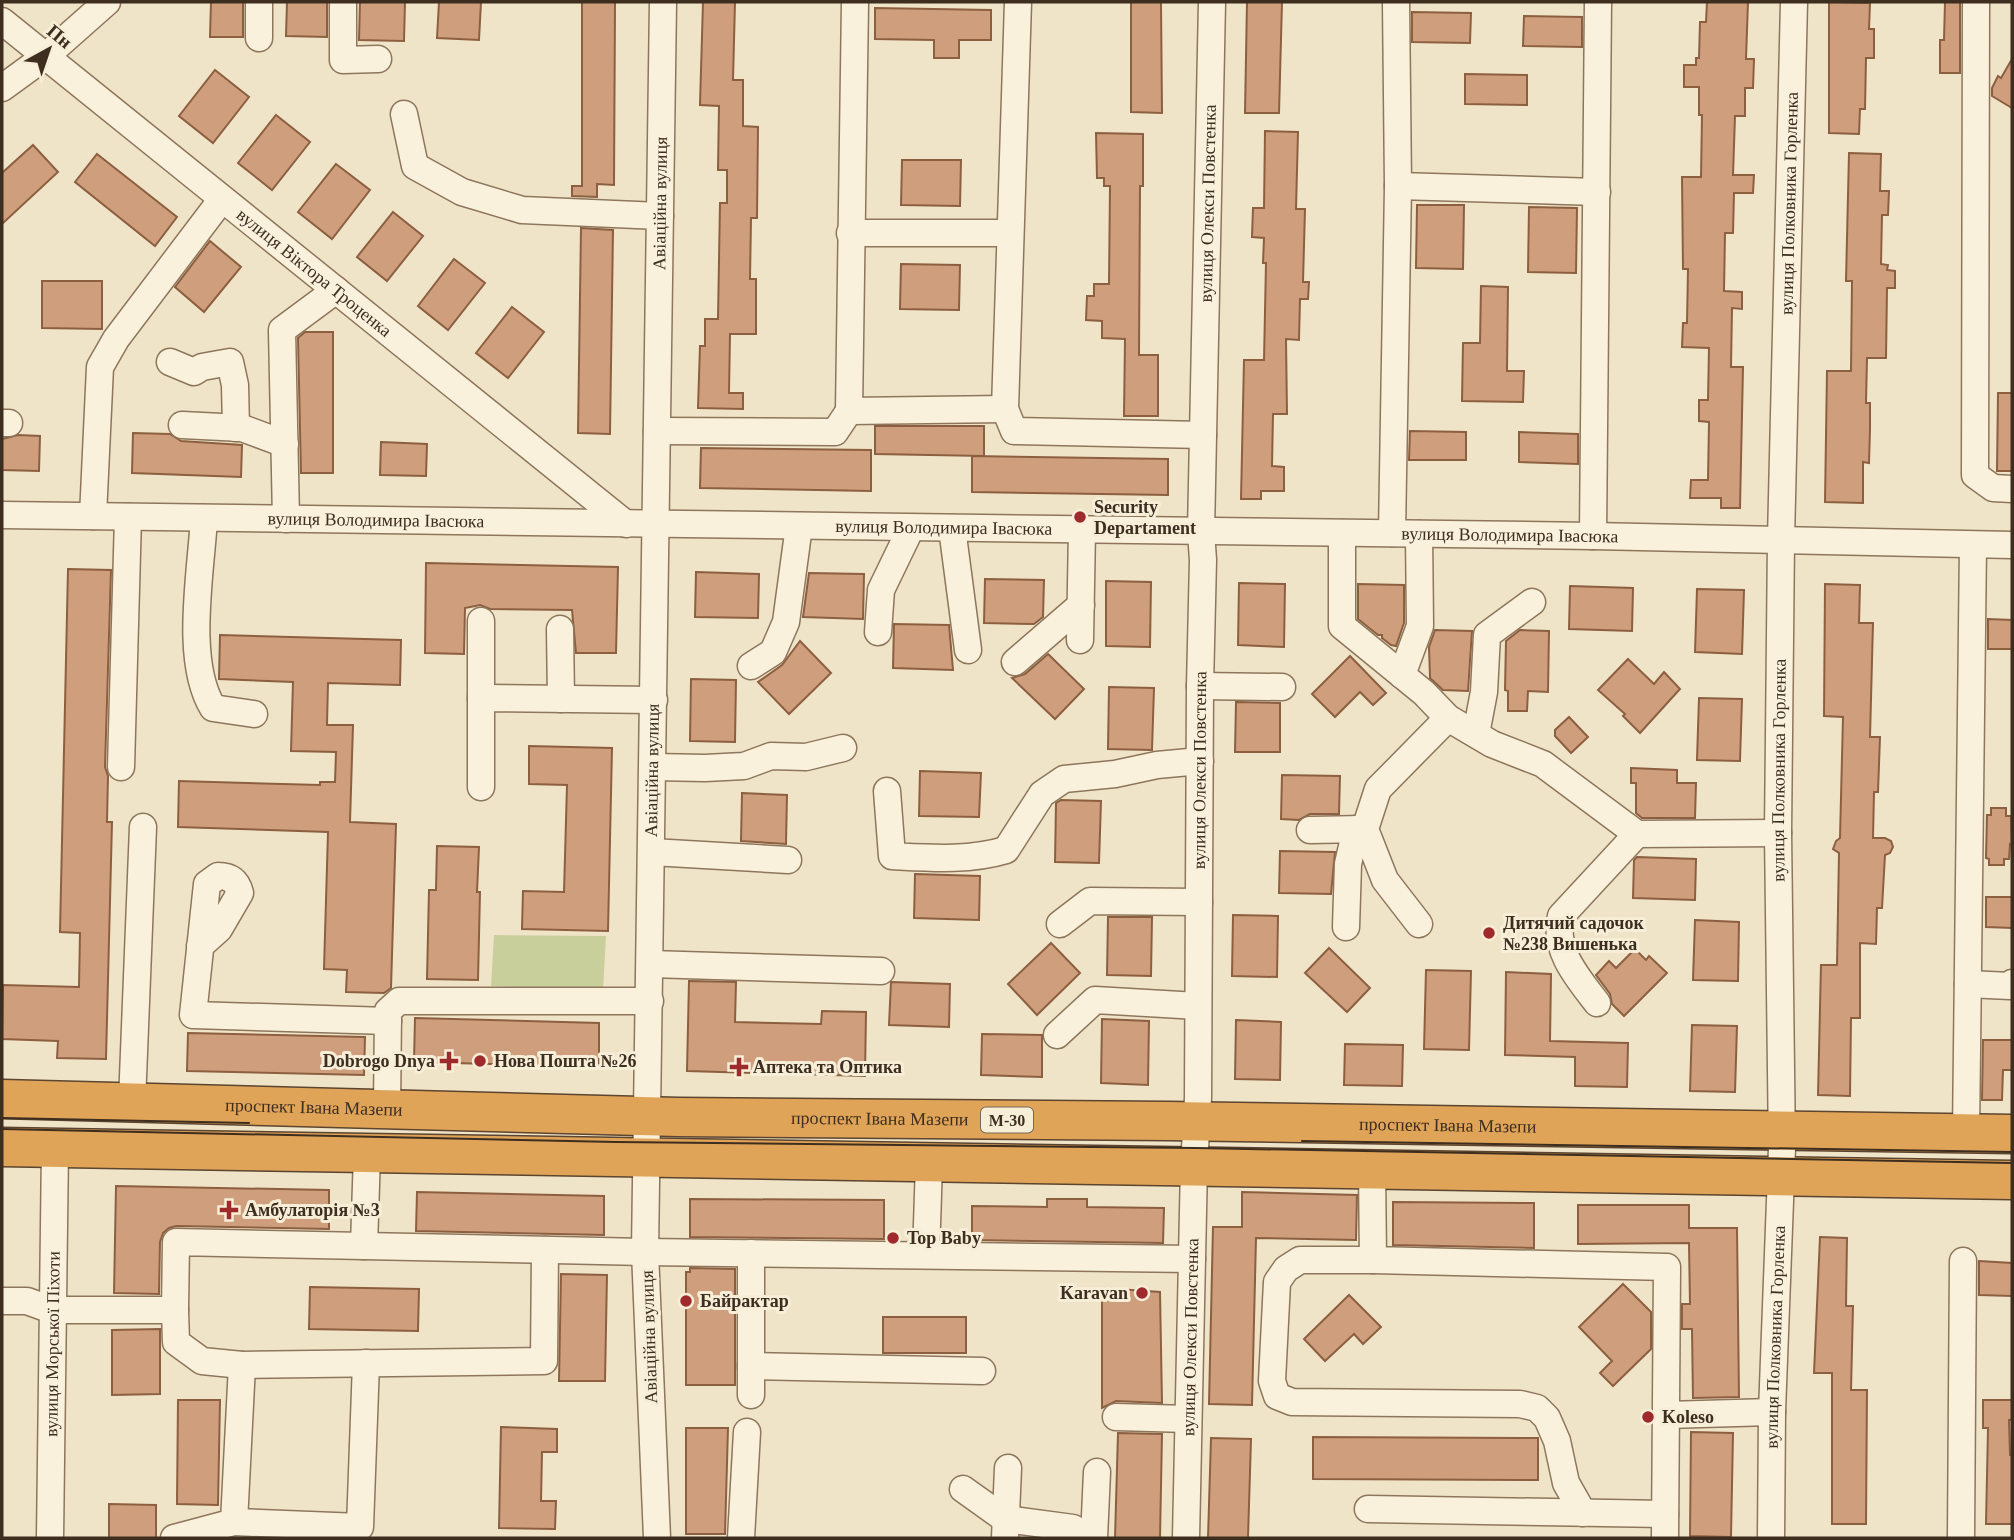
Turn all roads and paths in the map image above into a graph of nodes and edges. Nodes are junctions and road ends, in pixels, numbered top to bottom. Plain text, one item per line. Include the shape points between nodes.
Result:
1 (107, 2) edge
2 (259, 2) edge
3 (343, 2) edge
4 (663, 2) edge
5 (855, 2) edge
6 (1018, 2) edge
7 (1212, 2) edge
8 (1396, 2) edge
9 (1598, 2) edge
10 (1794, 2) edge
11 (1976, 2) edge
12 (2, 21) edge
13 (259, 38) dead end
14 (46, 56) junction
15 (378, 59) dead end
16 (2, 88) edge
17 (404, 114) dead end
18 (1398, 186) junction
19 (1597, 192) junction
20 (222, 199) junction
21 (660, 216) junction
22 (850, 233) junction
23 (1010, 233) junction
24 (336, 290) junction
25 (170, 362) dead end
26 (1005, 409) junction
27 (849, 411) junction
28 (182, 425) dead end
29 (236, 428) junction
30 (657, 430) junction
31 (1203, 435) junction
32 (285, 444) junction
33 (2012, 489) edge
34 (2, 515) edge
35 (93, 516) junction
36 (128, 517) junction
37 (204, 518) junction
38 (286, 519) junction
39 (626, 524) junction
40 (656, 524) junction
41 (799, 526) junction
42 (911, 528) junction
43 (952, 528) junction
44 (1082, 530) junction
45 (1201, 531) junction
46 (1342, 533) junction
47 (1392, 533) junction
48 (1419, 534) junction
49 (1593, 536) junction
50 (1782, 539) junction
51 (1973, 545) junction
52 (2012, 545) edge
53 (1532, 602) dead end
54 (1081, 605) junction
55 (481, 621) dead end
56 (560, 629) dead end
57 (878, 632) dead end
58 (1080, 640) dead end
59 (968, 650) dead end
60 (1015, 662) dead end
61 (751, 666) dead end
62 (1402, 675) junction
63 (1200, 686) junction
64 (1282, 687) dead end
65 (481, 698) junction
66 (561, 699) junction
67 (654, 700) junction
68 (254, 714) dead end
69 (1448, 718) junction
70 (1476, 734) junction
71 (843, 748) dead end
72 (1200, 761) junction
73 (121, 767) dead end
74 (653, 767) junction
75 (481, 787) dead end
76 (887, 792) dead end
77 (143, 827) dead end
78 (1361, 829) junction
79 (1310, 830) dead end
80 (1779, 833) junction
81 (1637, 834) junction
82 (652, 852) junction
83 (788, 860) dead end
84 (1199, 902) junction
85 (1060, 924) dead end
86 (1419, 924) dead end
87 (1346, 928) dead end
88 (200, 946) dead end
89 (650, 964) junction
90 (881, 971) dead end
91 (1968, 984) junction
92 (2012, 984) edge
93 (650, 1001) junction
94 (1597, 1003) dead end
95 (1198, 1006) junction
96 (387, 1021) junction
97 (1057, 1035) dead end
98 (2, 1099) edge
99 (132, 1102) junction
100 (387, 1110) junction
101 (649, 1116) junction
102 (1196, 1122) junction
103 (1782, 1131) junction
104 (1966, 1133) junction
105 (2012, 1134) edge
106 (2, 1147) edge
107 (55, 1148) junction
108 (367, 1154) junction
109 (648, 1158) junction
110 (929, 1163) junction
111 (1194, 1165) junction
112 (1372, 1170) junction
113 (1781, 1176) junction
114 (2012, 1180) edge
115 (364, 1246) junction
116 (545, 1250) junction
117 (645, 1252) junction
118 (751, 1253) junction
119 (926, 1255) junction
120 (1192, 1259) junction
121 (1373, 1260) junction
122 (1963, 1261) dead end
123 (2, 1301) edge
124 (52, 1310) junction
125 (175, 1310) junction
126 (366, 1363) junction
127 (242, 1365) junction
128 (751, 1366) junction
129 (982, 1371) dead end
130 (751, 1395) dead end
131 (1772, 1412) junction
132 (1666, 1415) junction
133 (1116, 1417) dead end
134 (1188, 1419) junction
135 (747, 1432) dead end
136 (1008, 1468) dead end
137 (1097, 1472) dead end
138 (963, 1489) dead end
139 (1368, 1508) dead end
140 (1583, 1513) junction
141 (234, 1521) junction
142 (1665, 1526) edge
143 (1005, 1529) edge
144 (50, 1538) edge
145 (174, 1538) edge
146 (657, 1538) edge
147 (741, 1538) edge
148 (1093, 1538) edge
149 (1186, 1538) edge
150 (1771, 1538) edge
151 (1961, 1538) edge

1 - 14 street
2 - 13 street
3 - 15 street via 343,60
4 - 21 street, Авіаційна вулиця
5 - 22 street
6 - 23 street
7 - 31 street, вулиця Олекси Повстенка
8 - 18 street
9 - 19 street
10 - 50 street, вулиця Полковника Горленка
11 - 33 street via 1975,475 1993,488
12 - 14 street, вулиця Віктора Троценка
14 - 16 street
14 - 20 street, вулиця Віктора Троценка
17 - 21 street via 415,166 462,192 522,210
18 - 19 street
18 - 47 street
19 - 49 street
20 - 24 street, вулиця Віктора Троценка
20 - 35 street via 116,339 100,367
21 - 30 street, Авіаційна вулиця
22 - 23 street
22 - 27 street
23 - 26 street
24 - 32 street via 282,330
24 - 39 street, вулиця Віктора Троценка
25 - 29 street via 194,372 230,362
26 - 27 street
26 - 31 street via 1014,431
27 - 30 street via 835,432
28 - 29 street
29 - 32 street
30 - 40 street, Авіаційна вулиця
31 - 45 street, вулиця Олекси Повстенка
32 - 38 street
34 - 35 street, вулиця Володимира Івасюка
35 - 36 street, вулиця Володимира Івасюка
36 - 37 street, вулиця Володимира Івасюка
36 - 73 street
37 - 38 street, вулиця Володимира Івасюка
37 - 68 street via 197,661 203,692 213,708
38 - 39 street, вулиця Володимира Івасюка
39 - 40 street, вулиця Володимира Івасюка
40 - 41 street, вулиця Володимира Івасюка
40 - 67 street, Авіаційна вулиця
41 - 42 street, вулиця Володимира Івасюка
41 - 61 street via 786,622 772,652
42 - 43 street, вулиця Володимира Івасюка
42 - 57 street via 881,590
43 - 44 street, вулиця Володимира Івасюка
43 - 59 street
44 - 45 street, вулиця Володимира Івасюка
44 - 54 street
45 - 46 street, вулиця Володимира Івасюка
45 - 63 street, вулиця Олекси Повстенка
46 - 47 street, вулиця Володимира Івасюка
46 - 62 street via 1342,626
47 - 48 street, вулиця Володимира Івасюка
48 - 49 street, вулиця Володимира Івасюка
48 - 62 street via 1420,626
49 - 50 street, вулиця Володимира Івасюка
50 - 51 street, вулиця Володимира Івасюка
50 - 80 street, вулиця Полковника Горленка
51 - 52 street, вулиця Володимира Івасюка
51 - 91 street
53 - 70 street via 1487,635
54 - 58 street
54 - 60 street
55 - 65 street
56 - 66 street
62 - 69 street
63 - 64 street
63 - 72 street, вулиця Олекси Повстенка
65 - 66 street
65 - 75 street
66 - 67 street
67 - 74 street, Авіаційна вулиця
69 - 70 street
69 - 78 street via 1378,789
70 - 81 street via 1543,764
71 - 74 street via 806,757 771,756 744,766
72 - 76 street via 1064,779 1042,794 1006,850 985,856 892,856
72 - 84 street, вулиця Олекси Повстенка
74 - 82 street, Авіаційна вулиця
77 - 99 street
78 - 79 street
78 - 86 street via 1385,880
78 - 87 street via 1348,864
80 - 81 street
80 - 103 street, вулиця Полковника Горленка
81 - 94 street via 1561,916 1562,948
82 - 83 street
82 - 89 street, Авіаційна вулиця
84 - 85 street via 1090,901
84 - 95 street, вулиця Олекси Повстенка
88 - 96 street via 193,1015
89 - 90 street
89 - 93 street, Авіаційна вулиця
91 - 92 street
91 - 104 street
93 - 96 street via 399,1001 388,1011
93 - 101 street, Авіаційна вулиця
95 - 97 street via 1094,1000
95 - 102 street, вулиця Олекси Повстенка
96 - 100 street
98 - 99 highway, проспект Івана Мазепи / М-30
99 - 100 highway, проспект Івана Мазепи / М-30
100 - 101 highway, проспект Івана Мазепи / М-30
101 - 102 highway, проспект Івана Мазепи / М-30
101 - 109 street, Авіаційна вулиця
102 - 103 highway, проспект Івана Мазепи / М-30
102 - 111 street, вулиця Олекси Повстенка
103 - 104 highway, проспект Івана Мазепи / М-30
103 - 113 street, вулиця Полковника Горленка
104 - 105 highway, проспект Івана Мазепи / М-30
106 - 107 highway
107 - 108 highway
107 - 124 street, вулиця Морської Піхоти
108 - 109 highway
108 - 115 street
109 - 110 highway
109 - 117 street, Авіаційна вулиця
110 - 111 highway
110 - 119 street
111 - 112 highway
111 - 120 street, вулиця Олекси Повстенка
112 - 113 highway
112 - 121 street
113 - 114 highway
113 - 131 street, вулиця Полковника Горленка
115 - 116 street
115 - 125 street via 176,1242
116 - 117 street
116 - 126 street via 544,1361
117 - 118 street
117 - 146 street, Авіаційна вулиця
118 - 119 street
118 - 128 street
119 - 120 street
120 - 134 street, вулиця Олекси Повстенка
121 - 132 street via 1667,1267
121 - 140 street via 1300,1260 1286,1269 1277,1282 1272,1381 1277,1396 1292,1402 1520,1404 1537,1408 1547,1418 1566,1483
122 - 151 street
123 - 124 street via 27,1301
124 - 125 street
124 - 144 street, вулиця Морської Піхоти
125 - 127 street via 176,1342 202,1361
126 - 127 street
126 - 141 street via 360,1527
127 - 141 street
128 - 129 street
128 - 130 street
131 - 132 street
131 - 150 street, вулиця Полковника Горленка
132 - 142 street
133 - 134 street
134 - 149 street, вулиця Олекси Повстенка
135 - 147 street
136 - 143 street
137 - 148 street
138 - 143 street
139 - 140 street
140 - 142 street
141 - 145 street
143 - 148 street via 1073,1528

